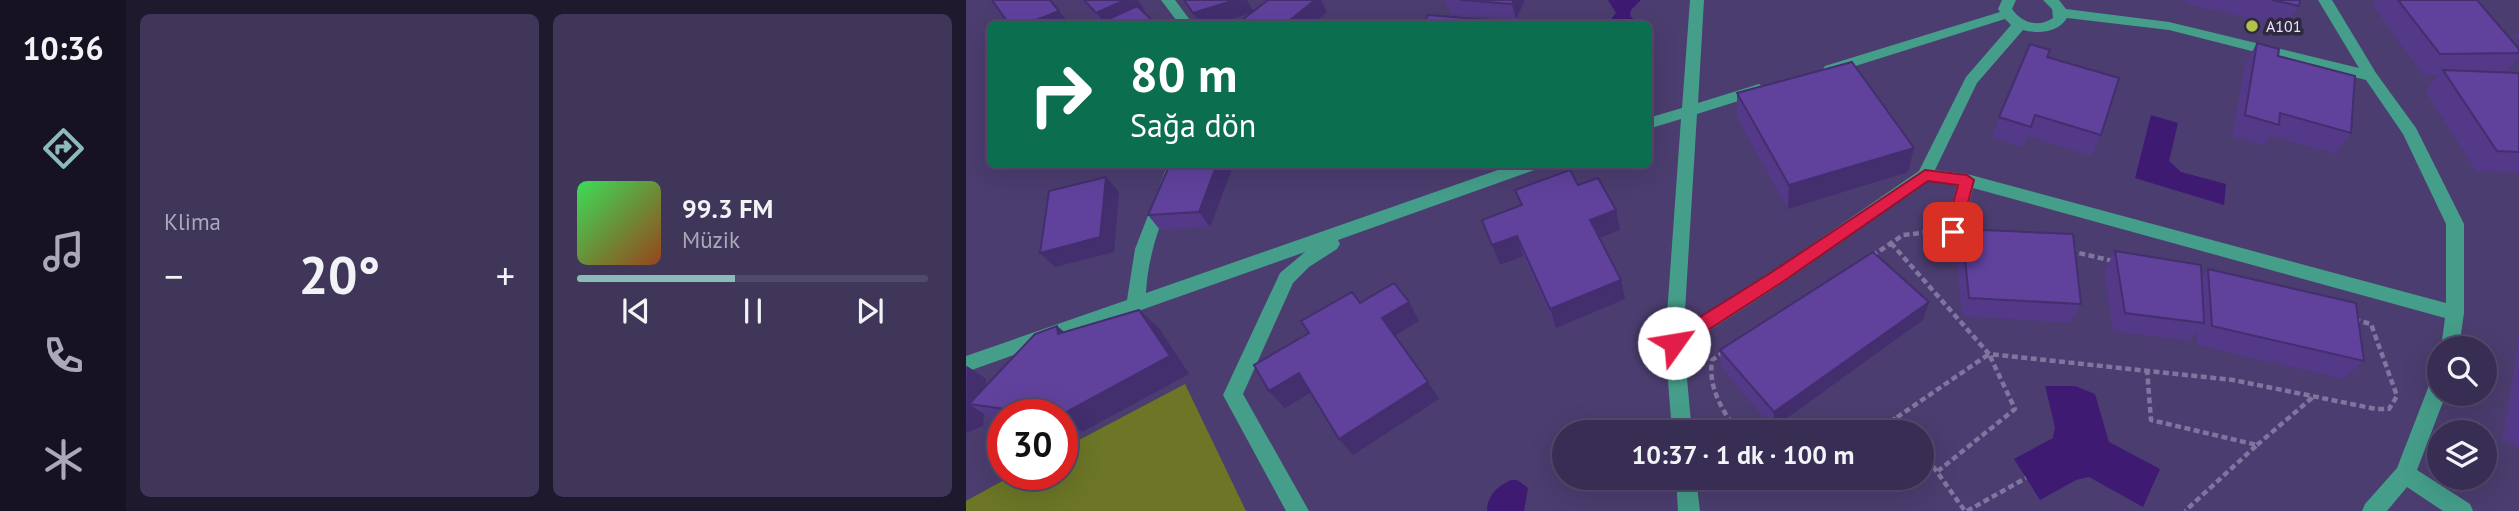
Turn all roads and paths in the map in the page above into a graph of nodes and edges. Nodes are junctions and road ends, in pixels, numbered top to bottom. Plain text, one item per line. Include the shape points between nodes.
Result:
1 (1168, 0) edge
2 (1697, 0) edge
3 (2050, 0) edge
4 (2325, 0) edge
5 (2012, 13) edge
6 (2061, 13) junction
7 (1184, 21) edge
8 (1809, 75) edge
9 (2371, 76) junction
10 (1768, 87) edge
11 (1688, 110) junction
12 (1652, 123) edge
13 (1174, 168) edge
14 (1523, 168) edge
15 (1925, 175) junction
16 (1967, 180) junction
17 (1358, 227) junction
18 (1953, 232) joint
19 (1891, 243) junction
20 (2061, 249) edge
21 (1868, 258) edge
22 (2115, 262) edge
23 (1136, 303) junction
24 (2455, 313) junction
25 (2344, 317) edge
26 (2452, 336) edge
27 (1674, 343) junction
28 (1729, 349) edge
29 (1989, 354) junction
30 (966, 364) edge
31 (2147, 369) junction
32 (2314, 397) junction
33 (2431, 406) edge
34 (1896, 418) joint
35 (1681, 420) edge
36 (1729, 420) edge
37 (1893, 420) edge
38 (2258, 444) junction
39 (1934, 466) edge
40 (1938, 471) junction
41 (2405, 474) junction
42 (2026, 478) dead end
43 (1687, 490) edge
44 (1298, 511) edge
45 (1689, 511) edge
46 (1966, 511) edge
47 (2185, 511) edge
48 (2373, 511) edge
49 (2462, 511) edge

1 - 7 street
2 - 11 street
3 - 6 street
4 - 9 street
5 - 6 street via 2049,27
5 - 8 street
5 - 15 street via 1971,81
6 - 9 street via 2169,26
9 - 24 street via 2410,132 2455,224
10 - 11 street
11 - 12 street
11 - 27 street
13 - 23 street via 1145,237
14 - 17 street
15 - 16 street
15 - 27 street
16 - 18 street
16 - 24 street
17 - 23 street
17 - 44 street via 1286,278 1233,395
18 - 19 path via 1920,231
19 - 21 path
19 - 29 path
20 - 22 path
23 - 30 street
24 - 26 street
25 - 32 path via 2371,324 2397,396 2394,404 2376,409
27 - 35 street
28 - 36 path via 1712,360 1711,369 1720,408
29 - 31 path
29 - 34 path
29 - 40 path via 2015,409
31 - 32 path
31 - 38 path via 2151,420
32 - 38 path
33 - 41 street
34 - 37 path
38 - 47 path
39 - 40 path
40 - 46 path
41 - 48 street
41 - 49 street
42 - 46 path
43 - 45 street

